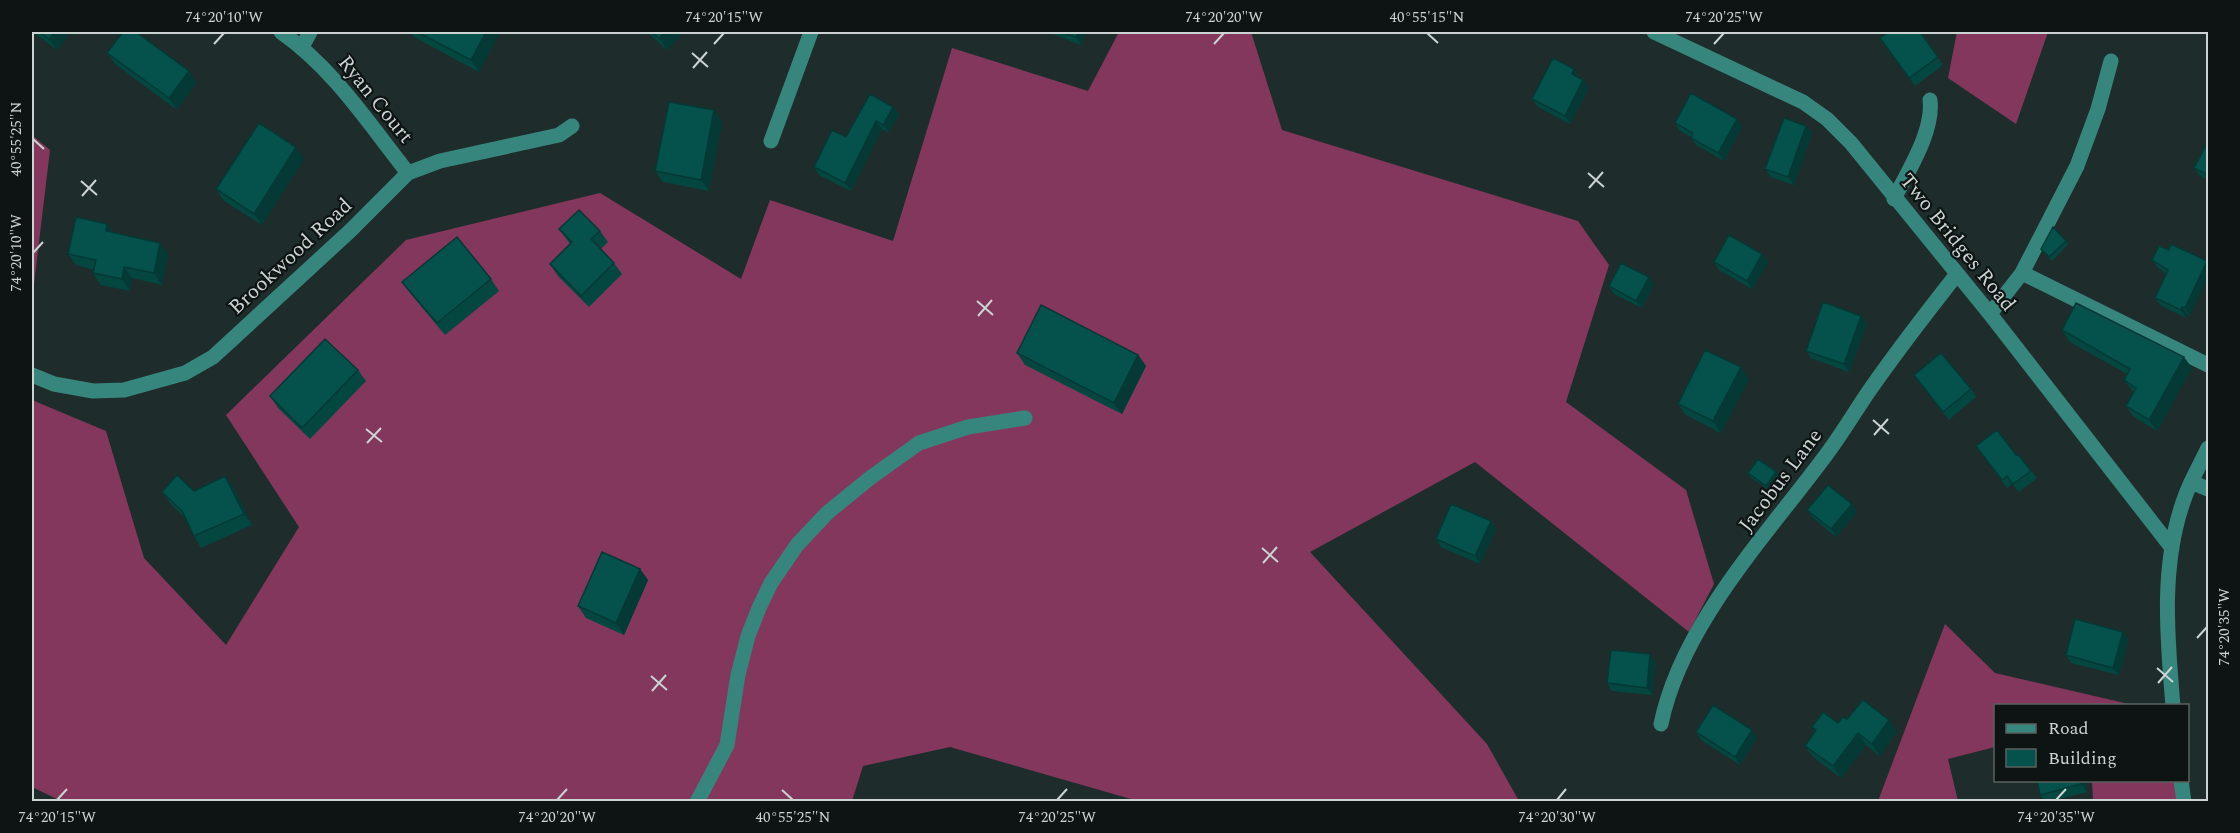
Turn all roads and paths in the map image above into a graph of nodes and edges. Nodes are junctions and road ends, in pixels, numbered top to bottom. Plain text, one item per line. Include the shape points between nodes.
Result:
1 (281, 32) edge
2 (310, 32) edge
3 (811, 32) edge
4 (1654, 32) edge
5 (302, 47) junction
6 (2111, 61) dead end
7 (1930, 100) dead end
8 (572, 126) dead end
9 (771, 141) dead end
10 (408, 173) junction
11 (1894, 199) junction
12 (2022, 273) junction
13 (1957, 274) junction
14 (1990, 314) junction
15 (2208, 365) edge
16 (32, 375) edge
17 (1025, 418) dead end
18 (2208, 448) edge
19 (2191, 482) junction
20 (2208, 489) edge
21 (2172, 548) junction
22 (2173, 704) edge
23 (1660, 724) dead end
24 (2181, 782) edge
25 (697, 801) edge
26 (2184, 801) edge

1 - 5 street, Ryan Court
2 - 5 street
3 - 9 street
4 - 11 street, Two Bridges Road via 1795,98 1827,119
5 - 10 street, Ryan Court via 324,68
6 - 12 street via 2077,166
7 - 11 street via 1928,128
8 - 10 street, Brookwood Road via 559,135 440,161
10 - 16 street, Brookwood Road via 213,357 185,372 124,390 93,391 54,384
11 - 13 street, Two Bridges Road
12 - 14 street
12 - 15 street
13 - 14 street, Two Bridges Road
13 - 23 street, Jacobus Lane via 1729,583 1683,658
14 - 21 street, Two Bridges Road
17 - 25 street via 968,427 919,443 827,513 797,545 771,583 748,636 727,745
18 - 19 street
19 - 20 street
19 - 21 street
21 - 22 street via 2167,641
24 - 26 street

